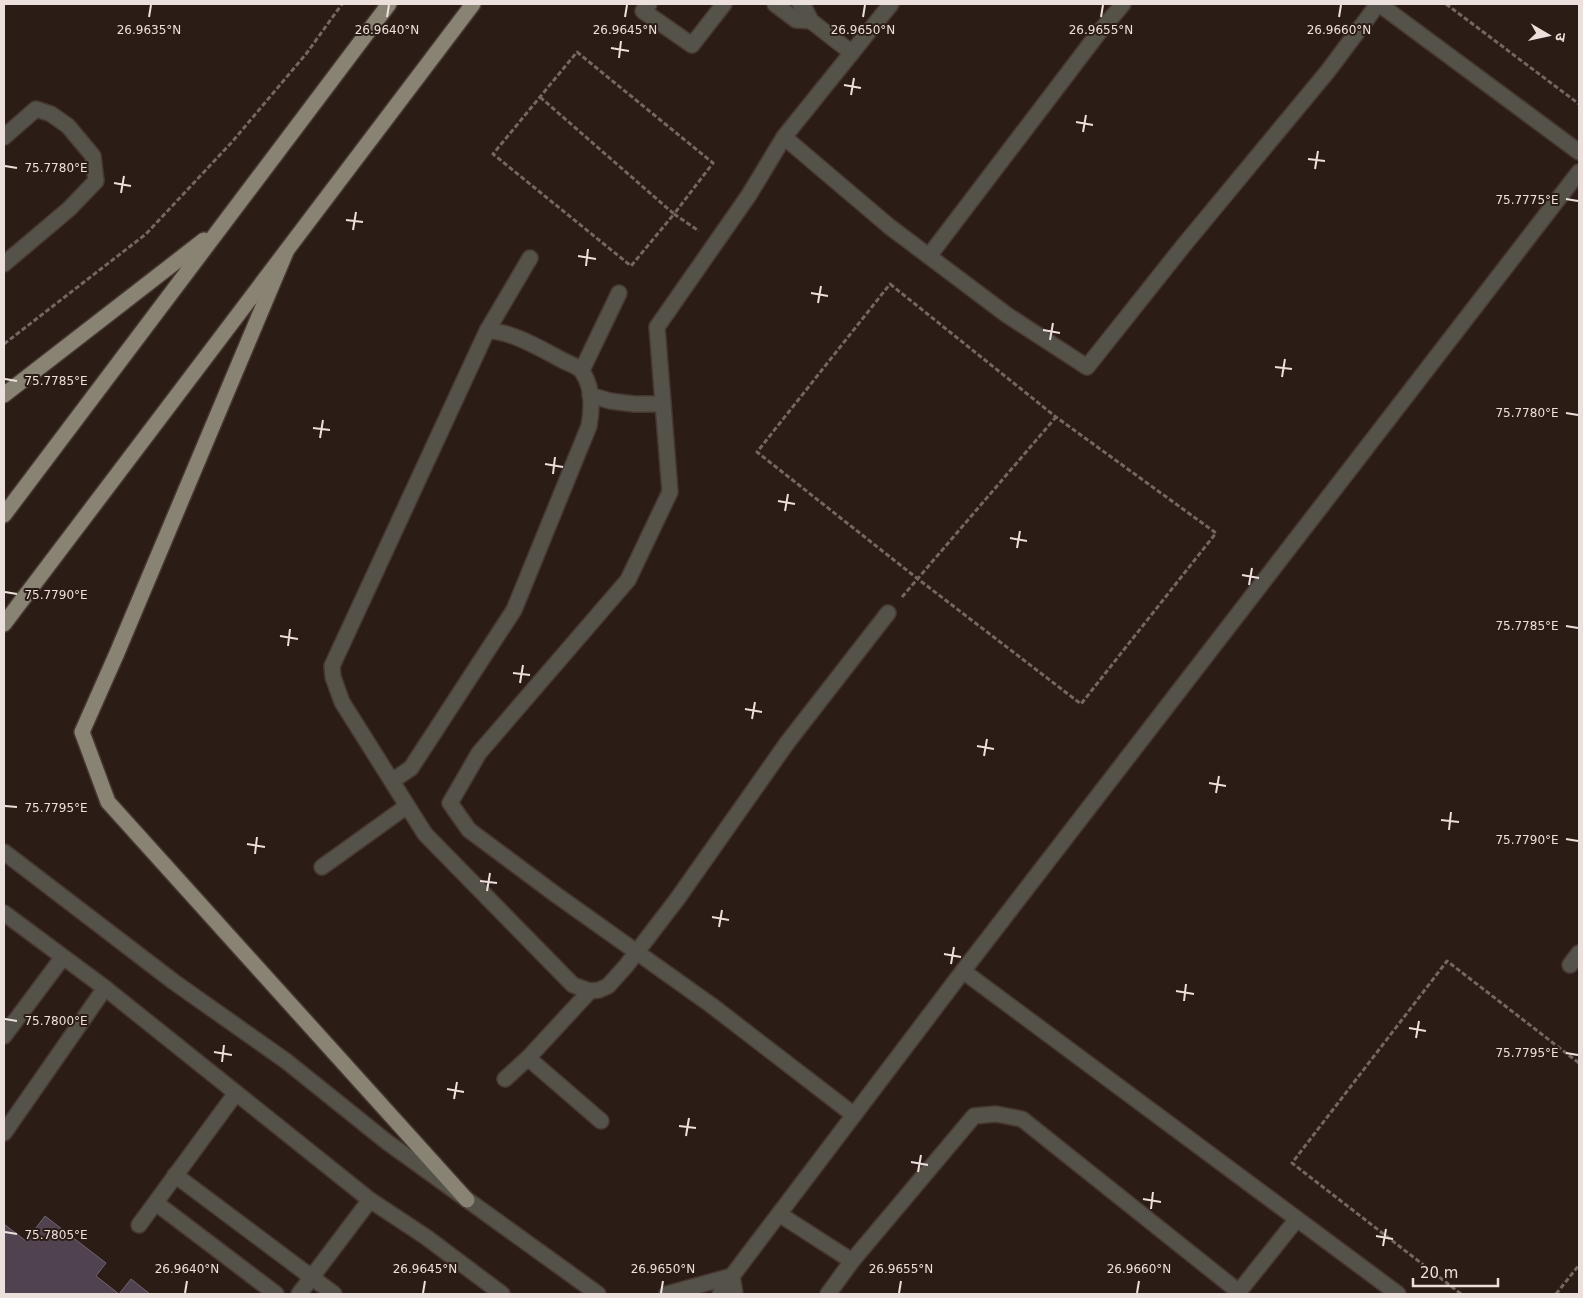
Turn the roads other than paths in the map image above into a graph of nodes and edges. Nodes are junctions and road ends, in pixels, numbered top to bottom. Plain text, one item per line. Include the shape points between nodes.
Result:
1 (389, 4) edge
2 (473, 4) edge
3 (649, 4) edge
4 (724, 4) edge
5 (775, 4) edge
6 (800, 4) edge
7 (891, 4) edge
8 (1123, 4) edge
9 (1379, 4) edge
10 (811, 21) junction
11 (852, 53) junction
12 (4, 137) edge
13 (784, 138) junction
14 (1579, 152) edge
15 (1579, 172) edge
16 (220, 227) junction
17 (286, 252) junction
18 (929, 256) junction
19 (530, 258) dead end
20 (4, 264) edge
21 (619, 293) dead end
22 (487, 331) junction
23 (582, 370) junction
24 (4, 395) edge
25 (590, 395) junction
26 (663, 404) junction
27 (4, 515) edge
28 (888, 613) dead end
29 (4, 624) edge
30 (392, 781) junction
31 (407, 806) junction
32 (4, 852) edge
33 (322, 867) dead end
34 (5, 918) edge
35 (637, 952) junction
36 (1579, 953) edge
37 (62, 957) junction
38 (1570, 966) dead end
39 (964, 971) junction
40 (105, 988) junction
41 (590, 991) junction
42 (4, 1036) edge
43 (528, 1058) junction
44 (505, 1079) dead end
45 (236, 1093) junction
46 (854, 1115) junction
47 (601, 1121) dead end
48 (4, 1133) edge
49 (175, 1176) junction
50 (370, 1200) junction
51 (467, 1200) junction
52 (156, 1203) junction
53 (779, 1214) junction
54 (1297, 1219) junction
55 (139, 1225) dead end
56 (852, 1261) junction
57 (732, 1276) junction
58 (311, 1278) junction
59 (1238, 1293) edge
60 (276, 1294) edge
61 (299, 1294) edge
62 (334, 1294) edge
63 (502, 1294) edge
64 (598, 1294) edge
65 (667, 1294) edge
66 (720, 1294) edge
67 (735, 1294) edge
68 (828, 1294) edge
69 (1398, 1294) edge

1 - 16 main road
2 - 17 main road
3 - 4 street via 643,11 692,45
5 - 10 street via 796,20
6 - 10 street
7 - 11 street
8 - 18 street
9 - 14 street
9 - 18 street via 1087,367 1006,315
10 - 11 street
11 - 13 street
12 - 20 street via 36,109 51,114 68,126 93,156 96,181 69,209
13 - 18 street
13 - 26 street via 749,196 657,327
15 - 39 street
16 - 24 main road
16 - 27 main road
17 - 29 main road
17 - 51 main road via 82,732 108,802
19 - 22 street
21 - 23 street
22 - 23 street via 497,331 530,343
22 - 30 street via 332,666 342,702
23 - 25 street
25 - 26 street via 634,404
25 - 30 street via 589,426 514,610 411,768
26 - 35 street via 670,492 628,580 478,753 450,804 469,830
28 - 35 street via 787,743
30 - 31 street
31 - 33 street
31 - 41 street via 425,834 567,981
32 - 51 street
34 - 37 street
35 - 41 street via 608,986
35 - 46 street
36 - 38 street
37 - 40 street
37 - 42 street
39 - 46 street
39 - 54 street
40 - 45 street
40 - 48 street
41 - 43 street
43 - 44 street
43 - 47 street
45 - 49 street
45 - 50 street
46 - 53 street
49 - 52 street
49 - 58 street
50 - 58 street
50 - 63 street via 426,1236
51 - 64 street
52 - 55 street
52 - 60 street
53 - 56 street
53 - 57 street
54 - 59 street
54 - 69 street
56 - 59 street via 974,1116 996,1114 1022,1119
56 - 68 street
57 - 65 street
57 - 66 street
57 - 67 street
58 - 61 street
58 - 62 street

